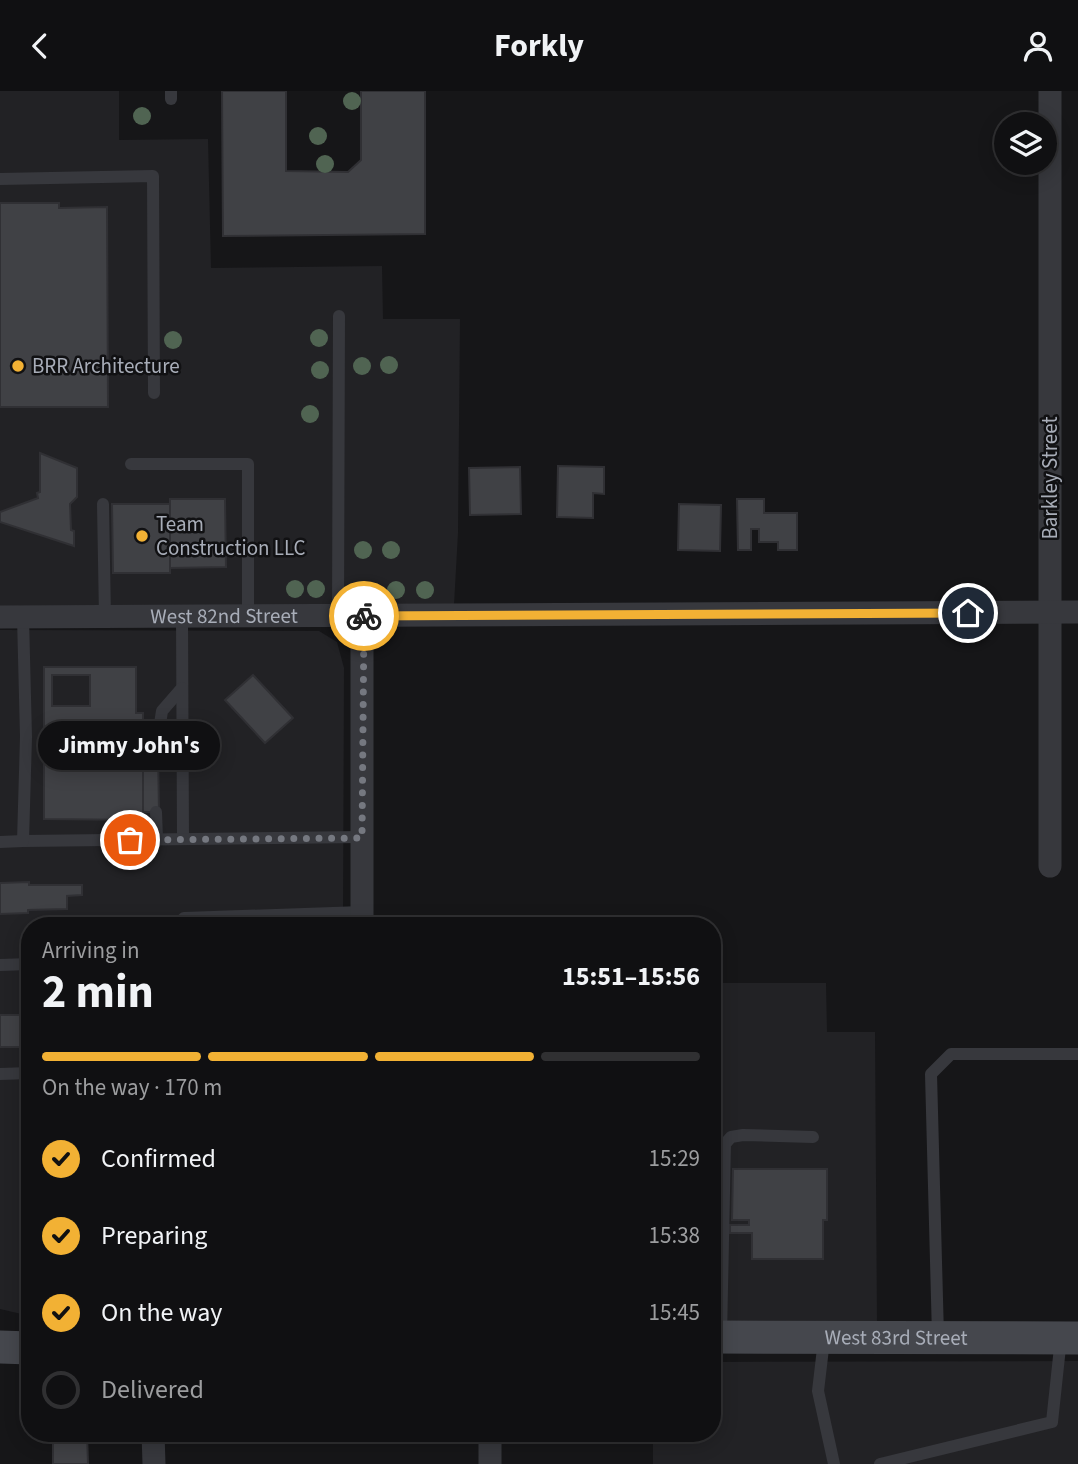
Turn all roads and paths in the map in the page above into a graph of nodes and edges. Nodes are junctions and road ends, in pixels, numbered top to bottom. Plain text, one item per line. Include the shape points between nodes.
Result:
1 (1050, 91) edge
2 (0, 179) edge
3 (339, 316) dead end
4 (154, 393) dead end
5 (131, 464) dead end
6 (103, 504) dead end
7 (1051, 612) junction
8 (1078, 612) edge
9 (248, 616) junction
10 (338, 616) junction
11 (362, 616) junction
12 (11, 617) edge
13 (105, 617) junction
14 (182, 617) junction
15 (182, 688) junction
16 (156, 750) dead end
17 (156, 812) dead end
18 (362, 838) junction
19 (157, 839) junction
20 (183, 839) junction
21 (23, 841) junction
22 (0, 842) edge
23 (1050, 866) dead end
24 (362, 917) edge
25 (21, 964) edge
26 (0, 965) edge
27 (1078, 1055) edge
28 (21, 1073) edge
29 (0, 1074) edge
30 (813, 1137) dead end
31 (721, 1251) edge
32 (0, 1326) edge
33 (21, 1327) edge
34 (825, 1336) junction
35 (939, 1336) junction
36 (721, 1337) edge
37 (1070, 1338) edge
38 (0, 1347) edge
39 (21, 1348) edge
40 (153, 1442) edge
41 (490, 1442) edge
42 (154, 1464) edge
43 (491, 1464) edge
44 (834, 1464) edge
45 (880, 1464) edge

1 - 7 street, Barkley Street
2 - 4 lane via 153,176
3 - 10 lane
5 - 9 lane via 248,464
6 - 13 lane
7 - 8 street, West 82nd Street
7 - 11 street, West 82nd Street
7 - 23 street, Barkley Street
9 - 10 street, West 82nd Street
9 - 14 street, West 82nd Street
10 - 11 street, West 82nd Street
11 - 18 street
12 - 13 street, West 82nd Street
12 - 21 lane via 26,737
13 - 14 street, West 82nd Street
14 - 15 lane
15 - 16 lane via 162,711
15 - 20 lane
17 - 19 lane
18 - 20 lane
18 - 24 street
19 - 20 lane
19 - 21 lane
21 - 22 lane
25 - 26 lane
27 - 35 lane via 951,1054 931,1074
28 - 29 lane
30 - 31 lane via 731,1137 726,1144
32 - 33 street
34 - 35 street, West 83rd Street
34 - 36 street, West 83rd Street
34 - 44 lane via 818,1391
35 - 37 street, West 83rd Street
37 - 45 lane via 1052,1422
38 - 39 street
40 - 42 street
41 - 43 street

